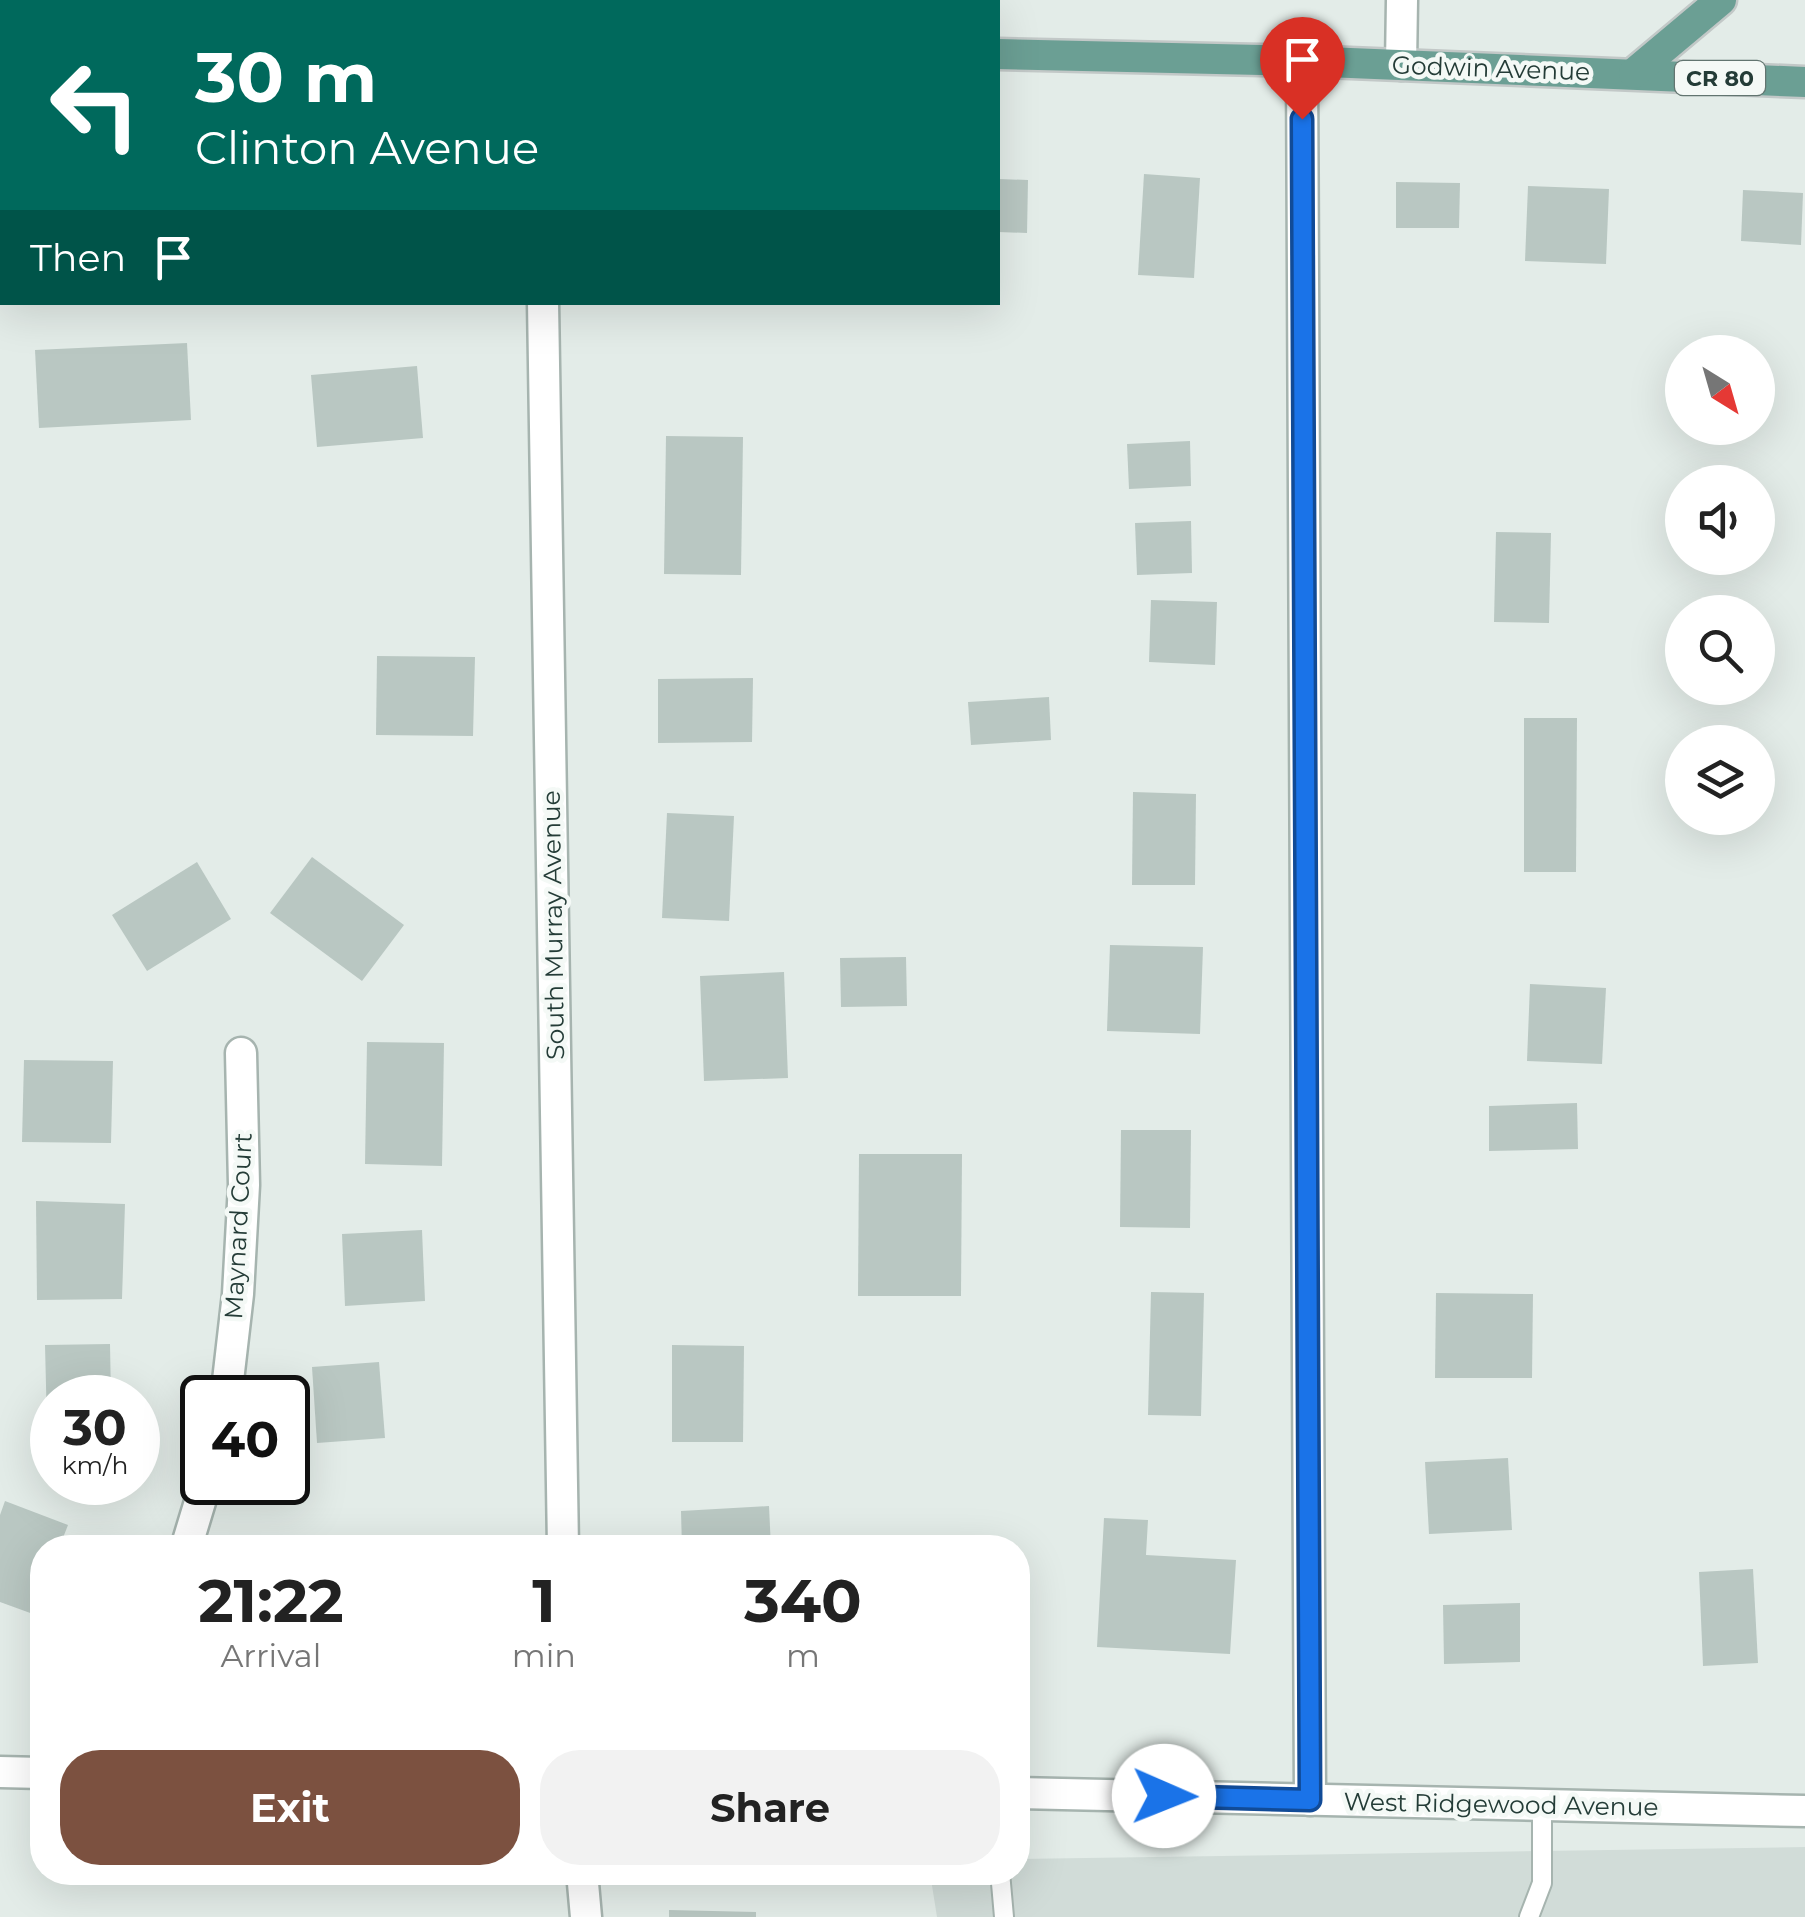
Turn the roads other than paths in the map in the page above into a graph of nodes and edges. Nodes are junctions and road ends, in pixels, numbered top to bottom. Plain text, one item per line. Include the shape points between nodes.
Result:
1 (1402, 0) edge
2 (1721, 0) edge
3 (1000, 54) edge
4 (1302, 61) junction
5 (1402, 65) junction
6 (1634, 73) junction
7 (1805, 82) edge
8 (544, 305) edge
9 (242, 1054) dead end
10 (229, 1375) edge
11 (199, 1505) edge
12 (190, 1535) edge
13 (563, 1535) edge
14 (0, 1772) edge
15 (30, 1773) edge
16 (1030, 1793) edge
17 (1310, 1800) junction
18 (1542, 1805) junction
19 (1805, 1811) edge
20 (583, 1885) edge
21 (1001, 1885) edge
22 (586, 1917) edge
23 (1004, 1917) edge
24 (1529, 1917) edge

1 - 5 street
2 - 6 main road
3 - 4 main road, Godwin Avenue / CR 80
4 - 5 main road, Godwin Avenue / CR 80
4 - 17 street
5 - 6 main road, Godwin Avenue / CR 80
6 - 7 main road, Godwin Avenue / CR 80
8 - 13 street, South Murray Avenue
9 - 10 street, Maynard Court via 244,1185
11 - 12 street
14 - 15 street
16 - 17 street, West Ridgewood Avenue
17 - 18 street, West Ridgewood Avenue
18 - 19 street, West Ridgewood Avenue
18 - 24 lane via 1542,1883
20 - 22 street
21 - 23 lane

